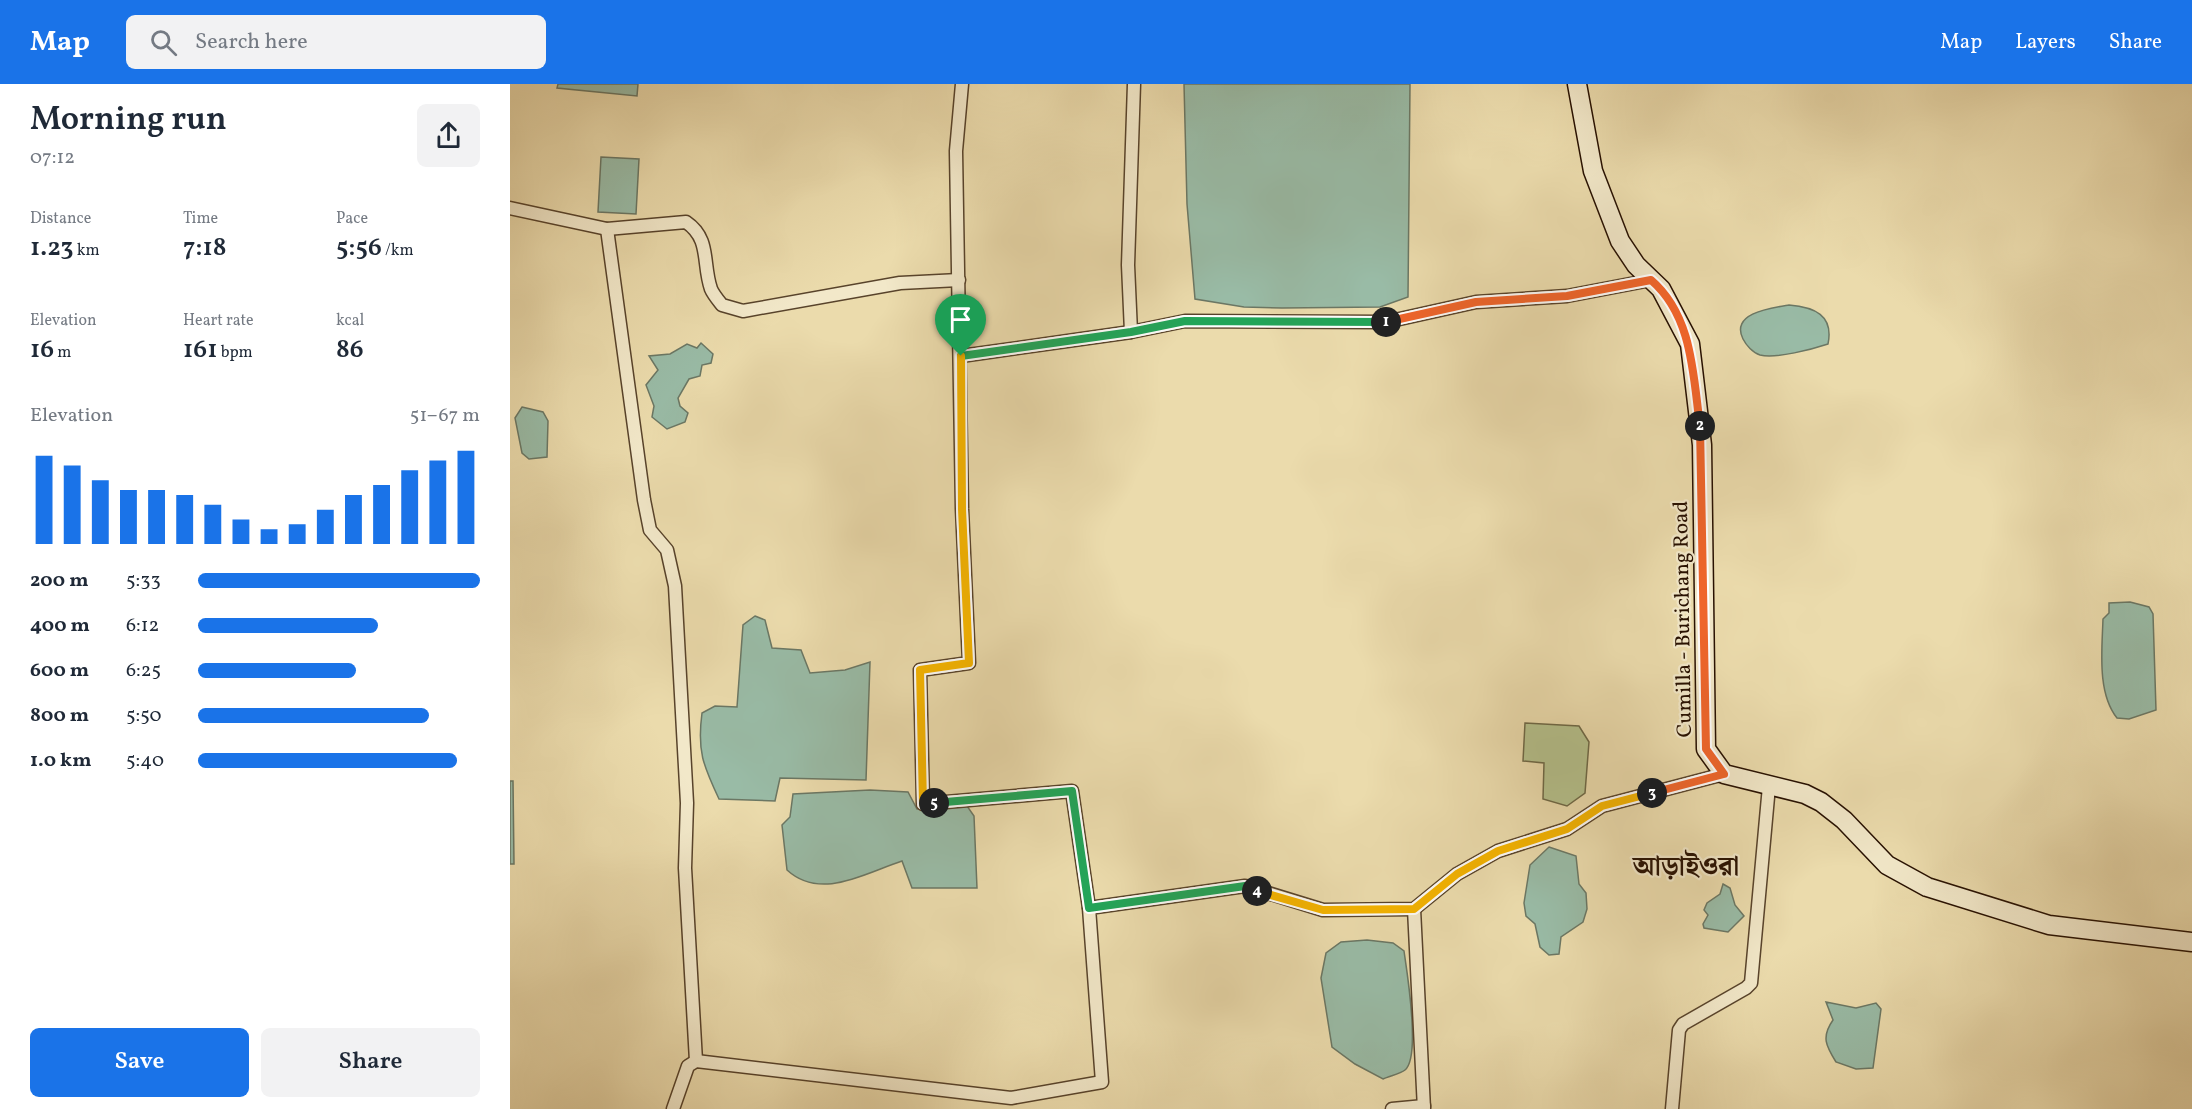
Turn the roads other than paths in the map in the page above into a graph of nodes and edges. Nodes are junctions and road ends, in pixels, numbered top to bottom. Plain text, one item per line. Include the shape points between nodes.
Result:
1 (962, 84) edge
2 (1134, 84) edge
3 (1577, 84) edge
4 (510, 208) edge
5 (607, 229) junction
6 (959, 280) junction
7 (1651, 280) junction
8 (1131, 332) junction
9 (961, 356) junction
10 (1724, 774) junction
11 (1769, 786) junction
12 (1089, 908) junction
13 (1414, 909) junction
14 (2192, 942) edge
15 (696, 1061) junction
16 (1424, 1108) edge
17 (673, 1109) edge
18 (1392, 1109) edge
19 (1672, 1109) edge

1 - 6 street via 956,151
2 - 8 street via 1128,265
3 - 7 main road, Cumilla - Burichang Road via 1593,171 1620,241
4 - 5 street
5 - 6 street via 686,222 696,229 705,245 711,289 722,305 743,311 900,283
5 - 15 street via 644,500 650,530 667,550 675,586
6 - 9 street
7 - 8 street via 1567,296 1476,302 1386,322 1185,321
7 - 10 main road, Cumilla - Burichang Road via 1661,289 1690,344 1702,445 1706,749
8 - 9 street
9 - 12 street via 969,663 920,670 923,804 1072,791
10 - 11 main road
10 - 13 street via 1602,806 1567,829 1498,851 1457,874
11 - 14 main road via 1821,802 1887,865 1927,887 2049,925
11 - 19 street via 1751,983 1679,1030
12 - 13 street via 1245,886 1323,910
12 - 15 street via 1102,1082 1011,1098
13 - 16 street
15 - 17 street via 688,1066
16 - 18 street

